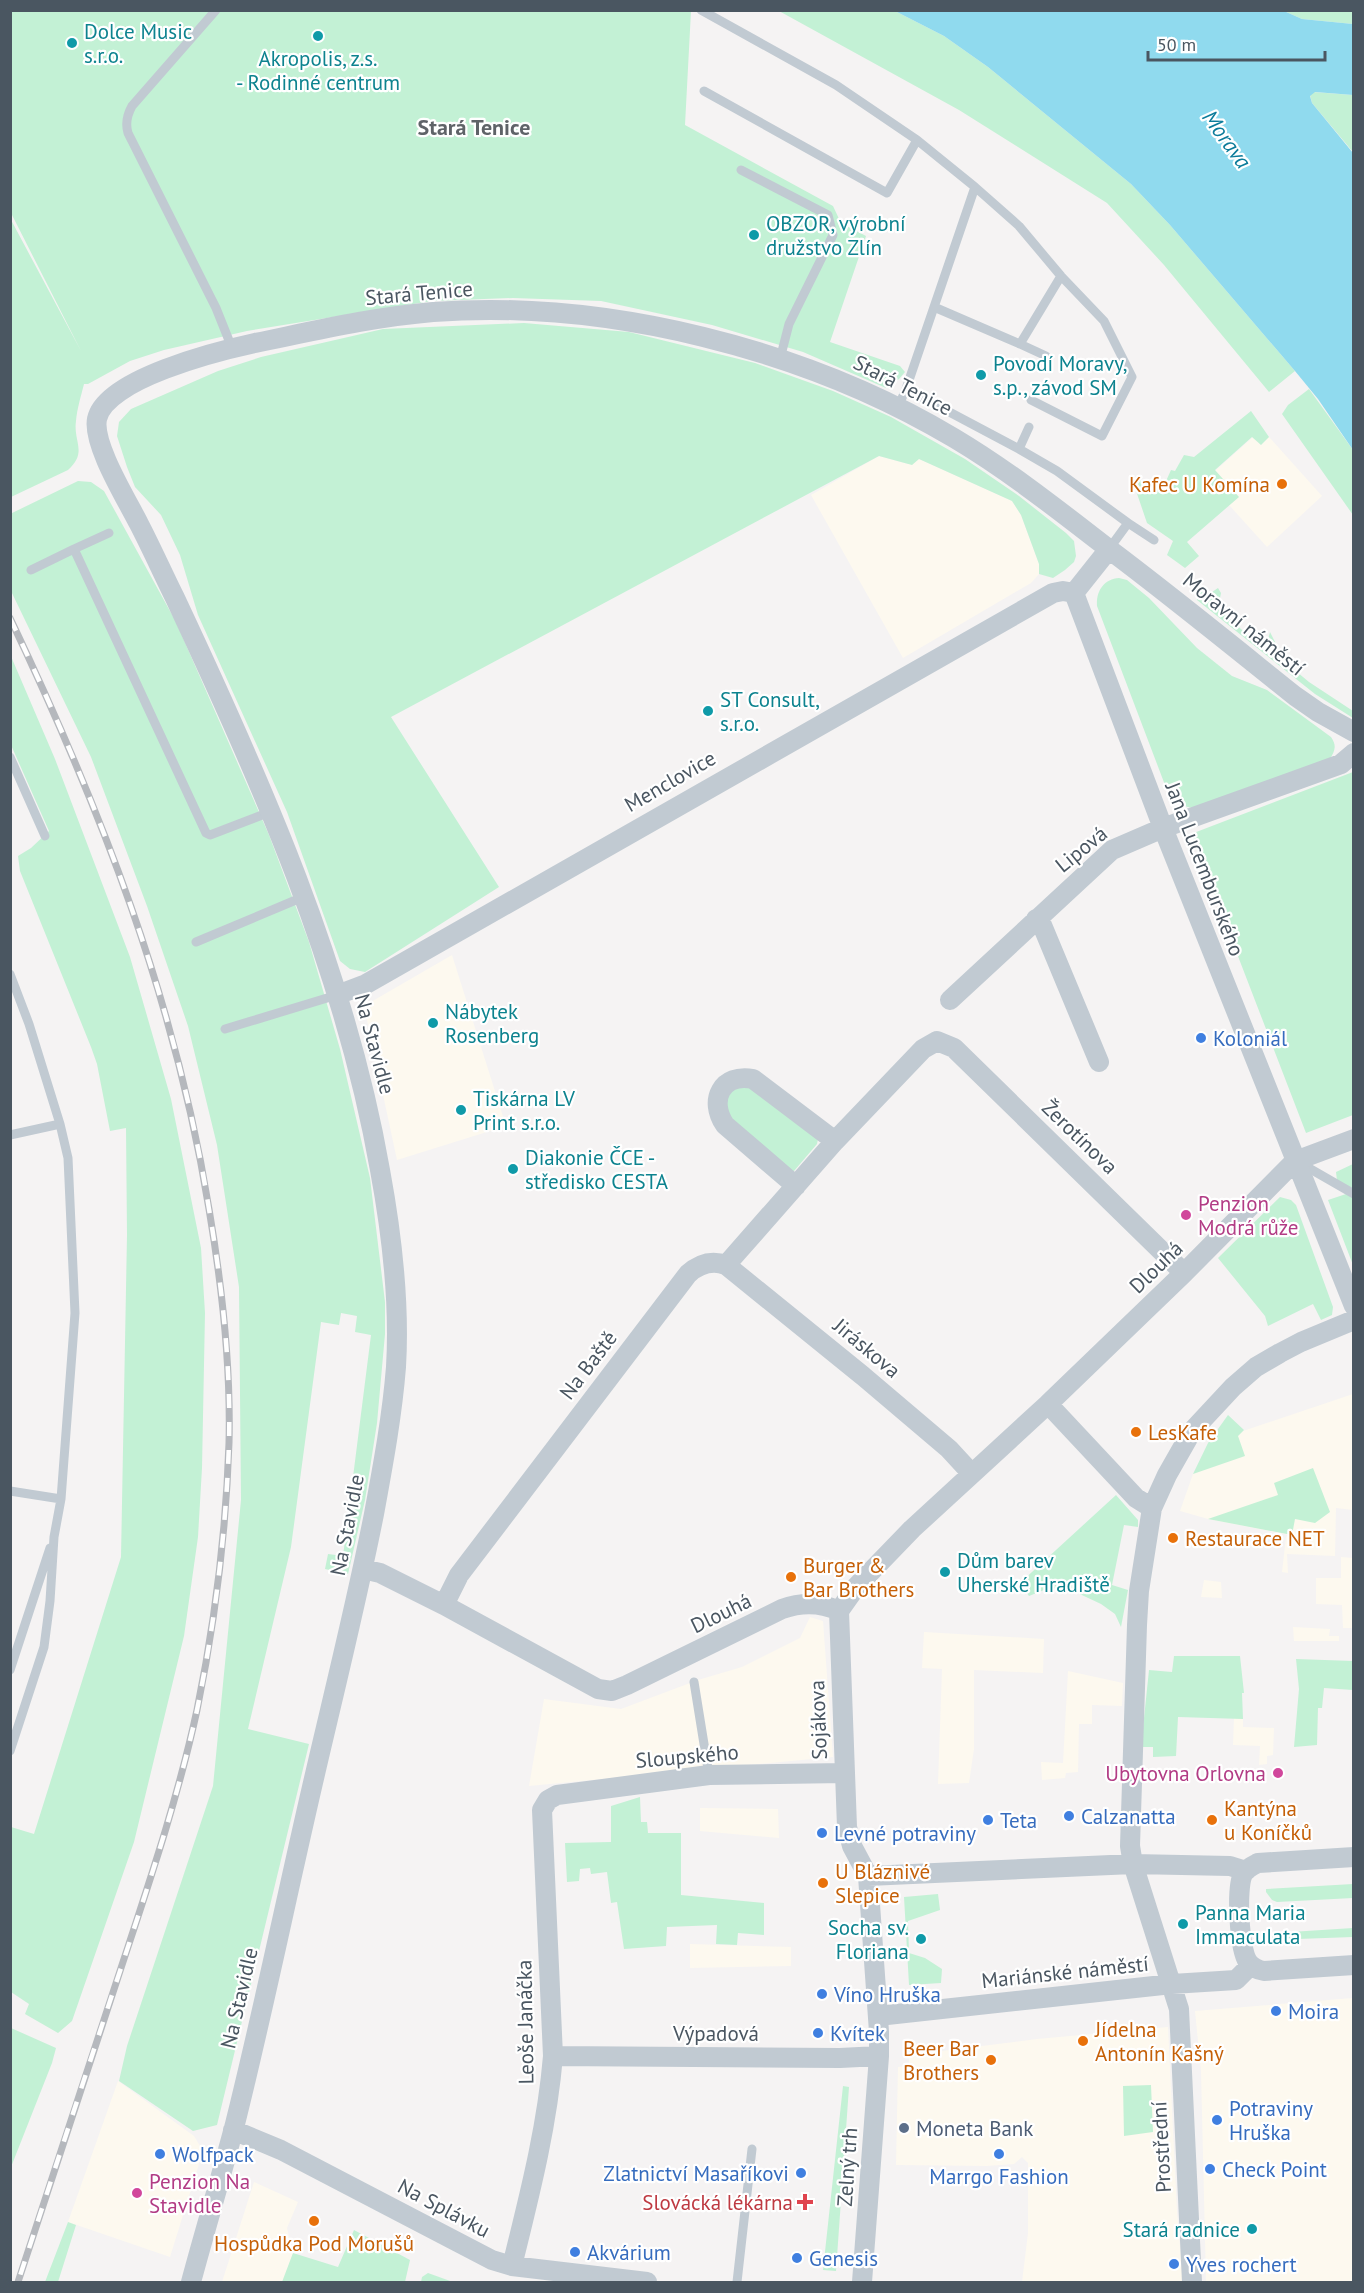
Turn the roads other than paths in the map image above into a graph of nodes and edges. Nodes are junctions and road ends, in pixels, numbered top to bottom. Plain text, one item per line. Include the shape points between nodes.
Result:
1 (216, 10) edge
2 (701, 10) edge
3 (704, 91) dead end
4 (917, 140) junction
5 (741, 170) dead end
6 (975, 187) junction
7 (1061, 276) junction
8 (934, 307) junction
9 (1020, 344) junction
10 (232, 348) junction
11 (1046, 356) dead end
12 (780, 359) junction
13 (902, 398) junction
14 (1031, 400) dead end
15 (1029, 427) dead end
16 (1019, 449) junction
17 (1128, 523) junction
18 (109, 533) dead end
19 (1154, 540) dead end
20 (74, 549) junction
21 (1109, 549) junction
22 (32, 570) dead end
23 (1074, 593) junction
24 (1353, 732) edge
25 (1353, 753) edge
26 (10, 757) edge
27 (257, 779) joint
28 (270, 812) junction
29 (1163, 828) junction
30 (45, 836) dead end
31 (303, 897) junction
32 (1036, 919) junction
33 (196, 942) dead end
34 (10, 974) edge
35 (337, 995) junction
36 (950, 1000) dead end
37 (225, 1029) dead end
38 (1099, 1062) dead end
39 (60, 1124) junction
40 (10, 1135) edge
41 (1353, 1139) edge
42 (835, 1141) junction
43 (1295, 1161) junction
44 (796, 1186) junction
45 (1353, 1194) edge
46 (726, 1265) junction
47 (1184, 1273) junction
48 (1353, 1306) edge
49 (1353, 1320) edge
50 (1048, 1404) junction
51 (972, 1474) junction
52 (10, 1491) edge
53 (61, 1499) junction
54 (1152, 1508) junction
55 (54, 1537) junction
56 (363, 1569) junction
57 (444, 1605) junction
58 (839, 1611) junction
59 (10, 1670) edge
60 (694, 1682) dead end
61 (10, 1751) edge
62 (844, 1773) junction
63 (709, 1775) junction
64 (542, 1810) joint
65 (1353, 1857) edge
66 (1133, 1864) junction
67 (1246, 1870) junction
68 (868, 1876) junction
69 (1251, 1965) junction
70 (1353, 1965) edge
71 (1172, 1984) junction
72 (878, 2016) junction
73 (553, 2056) junction
74 (879, 2056) junction
75 (233, 2130) junction
76 (752, 2149) dead end
77 (512, 2266) junction
78 (191, 2283) edge
79 (647, 2283) edge
80 (737, 2283) edge
81 (862, 2283) edge
82 (1192, 2283) edge

1 - 10 lane via 132,106 126,123
2 - 4 lane via 836,85
3 - 4 lane via 887,193
4 - 6 lane
5 - 12 lane via 828,215 833,236 789,324
6 - 7 lane via 1020,226
6 - 8 lane
7 - 9 lane
7 - 14 lane via 1104,321 1132,377 1102,436
8 - 9 lane
8 - 13 lane
9 - 11 lane
10 - 12 street, Stará Tenice via 397,316 490,310 623,321
10 - 27 street, Stará Tenice via 123,388 100,408 96,423 105,457
12 - 13 street, Stará Tenice
13 - 16 lane
13 - 21 street, Stará Tenice
15 - 16 lane
16 - 17 lane via 1057,471
17 - 19 lane
17 - 21 lane
18 - 20 lane
20 - 22 lane
20 - 28 lane via 202,829 215,834
21 - 23 street
21 - 24 street, Moravní náměstí via 1295,696
23 - 29 street, Jana Lucemburského
23 - 35 street, Menclovice via 1053,592 366,984
25 - 29 street via 1341,764
26 - 30 lane
27 - 28 street, Na Stavidle
28 - 31 street, Na Stavidle
29 - 32 street, Lipová via 1112,850
29 - 43 street, Jana Lucemburského
31 - 33 lane
31 - 35 street, Na Stavidle
32 - 36 street, Lipová
32 - 38 street via 1042,925
34 - 39 lane
35 - 37 lane
35 - 56 street, Na Stavidle via 380,1169 396,1293 396,1366 390,1426
39 - 40 lane
39 - 53 lane via 68,1158 75,1313
41 - 43 street
42 - 44 street
42 - 44 street via 753,1079 734,1080 723,1088 717,1107 725,1125
42 - 47 street, Žerotínova via 923,1048 937,1041 949,1044
43 - 45 lane
43 - 47 street, Dlouhá
43 - 48 street, Jana Lucemburského
44 - 46 street
46 - 51 street, Jiráskova via 949,1449
46 - 57 street, Na Baště via 714,1262 688,1274 459,1575
47 - 50 street, Dlouhá
49 - 54 street, Prostřední via 1280,1353 1233,1387 1192,1431
50 - 51 street, Dlouhá
50 - 54 street via 1136,1498
51 - 58 street, Dlouhá via 912,1529
52 - 53 lane
53 - 55 lane
54 - 66 street, Prostřední via 1139,1591 1130,1826
55 - 59 lane
55 - 61 lane via 44,1647
56 - 57 street, Dlouhá via 380,1573
56 - 75 street, Na Stavidle
57 - 58 street, Dlouhá via 608,1692 790,1607 818,1604
58 - 62 street, Sojákova
60 - 63 lane
62 - 63 street, Sloupského
62 - 68 street, Sojákova via 847,1827
63 - 64 street, Sloupského via 557,1795
64 - 73 street, Leoše Janáčka
65 - 67 street via 1264,1863
66 - 67 street via 1230,1866
66 - 68 street
66 - 71 street, Prostřední
67 - 69 street via 1240,1887 1242,1944
68 - 72 street
69 - 70 street via 1264,1971
69 - 71 street, Mariánské náměstí via 1236,1980
71 - 72 street, Mariánské náměstí
71 - 82 street, Prostřední via 1179,2009
72 - 74 street
73 - 74 street, Výpadová
73 - 77 street, Leoše Janáčka via 544,2132
74 - 81 street, Zelný trh
75 - 77 street, Na Splávku via 281,2150 485,2257
75 - 78 street, Na Stavidle
76 - 80 lane
77 - 79 street, Na Splávku

